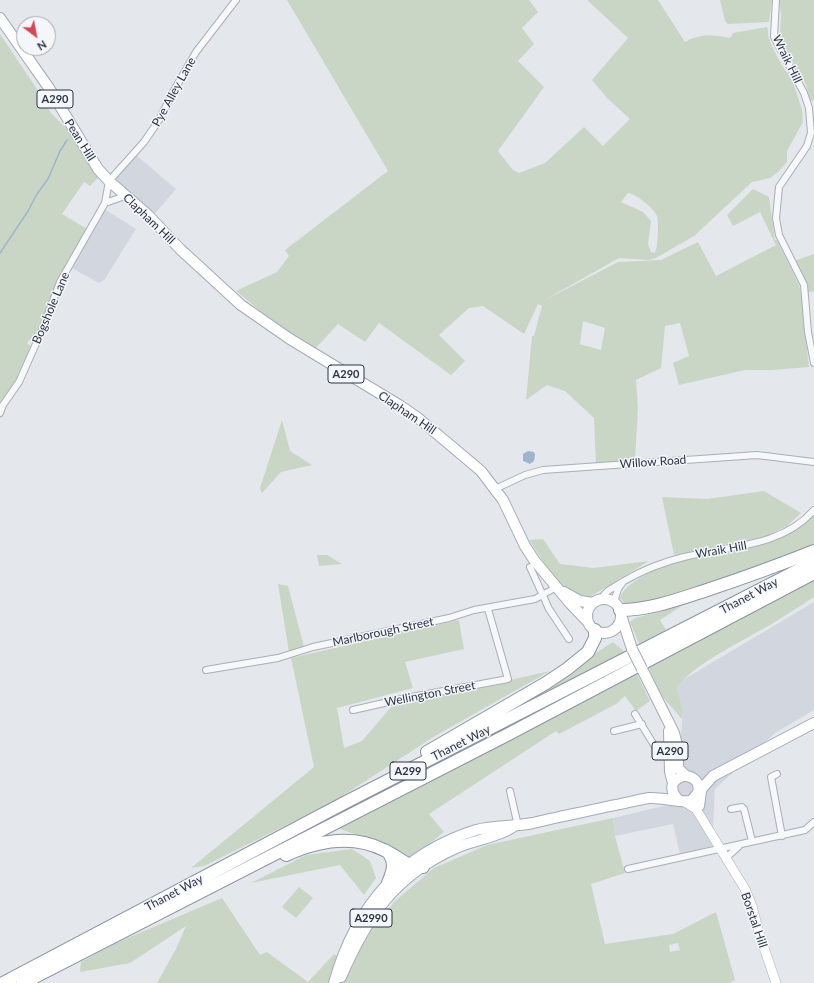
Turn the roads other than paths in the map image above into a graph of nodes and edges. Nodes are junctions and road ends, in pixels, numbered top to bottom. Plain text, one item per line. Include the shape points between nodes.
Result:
1 (236, 0) edge
2 (776, 0) edge
3 (0, 18) edge
4 (109, 181) junction
5 (125, 196) junction
6 (105, 203) junction
7 (814, 363) edge
8 (0, 413) edge
9 (814, 462) edge
10 (495, 489) junction
11 (814, 510) edge
12 (814, 551) edge
13 (814, 562) edge
14 (530, 567) dead end
15 (814, 573) edge
16 (623, 582) junction
17 (556, 586) junction
18 (543, 596) junction
19 (597, 601) junction
20 (488, 609) junction
21 (618, 609) junction
22 (592, 626) junction
23 (611, 632) junction
24 (569, 635) dead end
25 (632, 649) junction
26 (206, 670) dead end
27 (353, 710) dead end
28 (635, 714) dead end
29 (667, 719) junction
30 (814, 723) edge
31 (642, 724) junction
32 (614, 732) dead end
33 (670, 752) junction
34 (718, 773) junction
35 (777, 774) dead end
36 (689, 776) junction
37 (706, 782) junction
38 (673, 784) junction
39 (510, 791) dead end
40 (697, 794) junction
41 (648, 798) junction
42 (682, 801) junction
43 (346, 802) junction
44 (699, 806) junction
45 (731, 809) dead end
46 (702, 818) junction
47 (814, 822) edge
48 (516, 827) junction
49 (782, 836) junction
50 (752, 842) junction
51 (740, 845) junction
52 (722, 849) junction
53 (388, 852) junction
54 (726, 858) junction
55 (409, 865) junction
56 (423, 866) junction
57 (628, 869) dead end
58 (388, 882) junction
59 (192, 895) junction
60 (3, 983) edge
61 (23, 983) edge
62 (334, 983) edge
63 (338, 983) edge
64 (776, 983) edge

1 - 4 street, Pye Alley Lane via 196,52 144,142
2 - 7 street, Wraik Hill via 774,37 804,93 809,108 811,133 807,146 779,187 776,218 779,236 804,285 808,332
3 - 4 main road, Pean Hill / A290
4 - 5 main road, Clapham Hill / A290
4 - 6 street, Bogshole Lane
5 - 6 street
5 - 10 main road, Clapham Hill / A290 via 241,305 290,340 418,418 481,471
6 - 8 street, Bogshole Lane via 60,282 19,382
9 - 10 street, Willow Road via 757,455 543,470
10 - 17 main road, Clapham Hill / A290 via 525,546
11 - 16 street, Wraik Hill via 800,523 768,539 678,558
12 - 21 highway via 770,569 688,596 646,608
13 - 43 highway, Thanet Way / A299
14 - 18 street
15 - 59 highway, Thanet Way / A299 via 504,736
16 - 19 street, Wraik Hill via 609,589
16 - 21 street via 618,589
17 - 18 street, Marlborough Street
17 - 19 main road, Clapham Hill / A290 via 573,598
17 - 22 main road, Clapham Hill / A290
18 - 20 street, Marlborough Street via 535,600
18 - 24 street
19 - 21 main road, A290
19 - 22 main road via 588,612
20 - 26 street, Marlborough Street via 313,647 278,658
20 - 27 street, Wellington Street via 508,679
21 - 23 main road via 619,625
21 - 25 main road, A290
22 - 23 main road, A290 via 606,633
22 - 43 highway via 595,638 588,652 561,673
23 - 25 main road, A290 via 621,636
25 - 29 main road, A290, bridge
28 - 31 street
29 - 33 main road, A290
29 - 36 main road, A290 via 677,742 678,768
30 - 34 main road, A2990
31 - 32 street
31 - 33 street via 658,750
33 - 38 main road, A290
34 - 36 main road, A2990 via 701,778
34 - 37 main road, A2990
35 - 49 street via 771,777
36 - 38 main road, A2990 via 678,778
36 - 40 main road via 698,786
37 - 40 main road, A2990
37 - 44 main road via 700,795
38 - 41 main road, A2990
38 - 42 main road via 673,792
39 - 48 street
40 - 42 main road, A2990 via 691,801
40 - 44 main road, Borstal Hill
41 - 42 main road, A2990
41 - 48 main road, A2990
42 - 46 main road, Borstal Hill via 696,809
43 - 60 highway, Thanet Way / A299
44 - 46 main road, Borstal Hill
45 - 50 street via 744,809
46 - 52 main road, Borstal Hill
47 - 49 street via 808,829
48 - 55 main road, A2990 via 503,826 475,831 438,846
48 - 56 main road, A2990 via 457,848
49 - 50 street
50 - 51 street
51 - 52 street
51 - 54 street
52 - 54 main road, Borstal Hill
52 - 57 street
53 - 55 highway
53 - 58 highway via 393,859 394,867
53 - 59 highway via 375,846 350,841 310,845 225,884
54 - 64 main road, Borstal Hill via 752,906
55 - 56 highway
55 - 58 main road, A2990
56 - 63 main road, A2990 via 394,890 376,911 358,939
58 - 62 main road, A2990 via 353,930 341,957
59 - 61 highway, Thanet Way / A299

